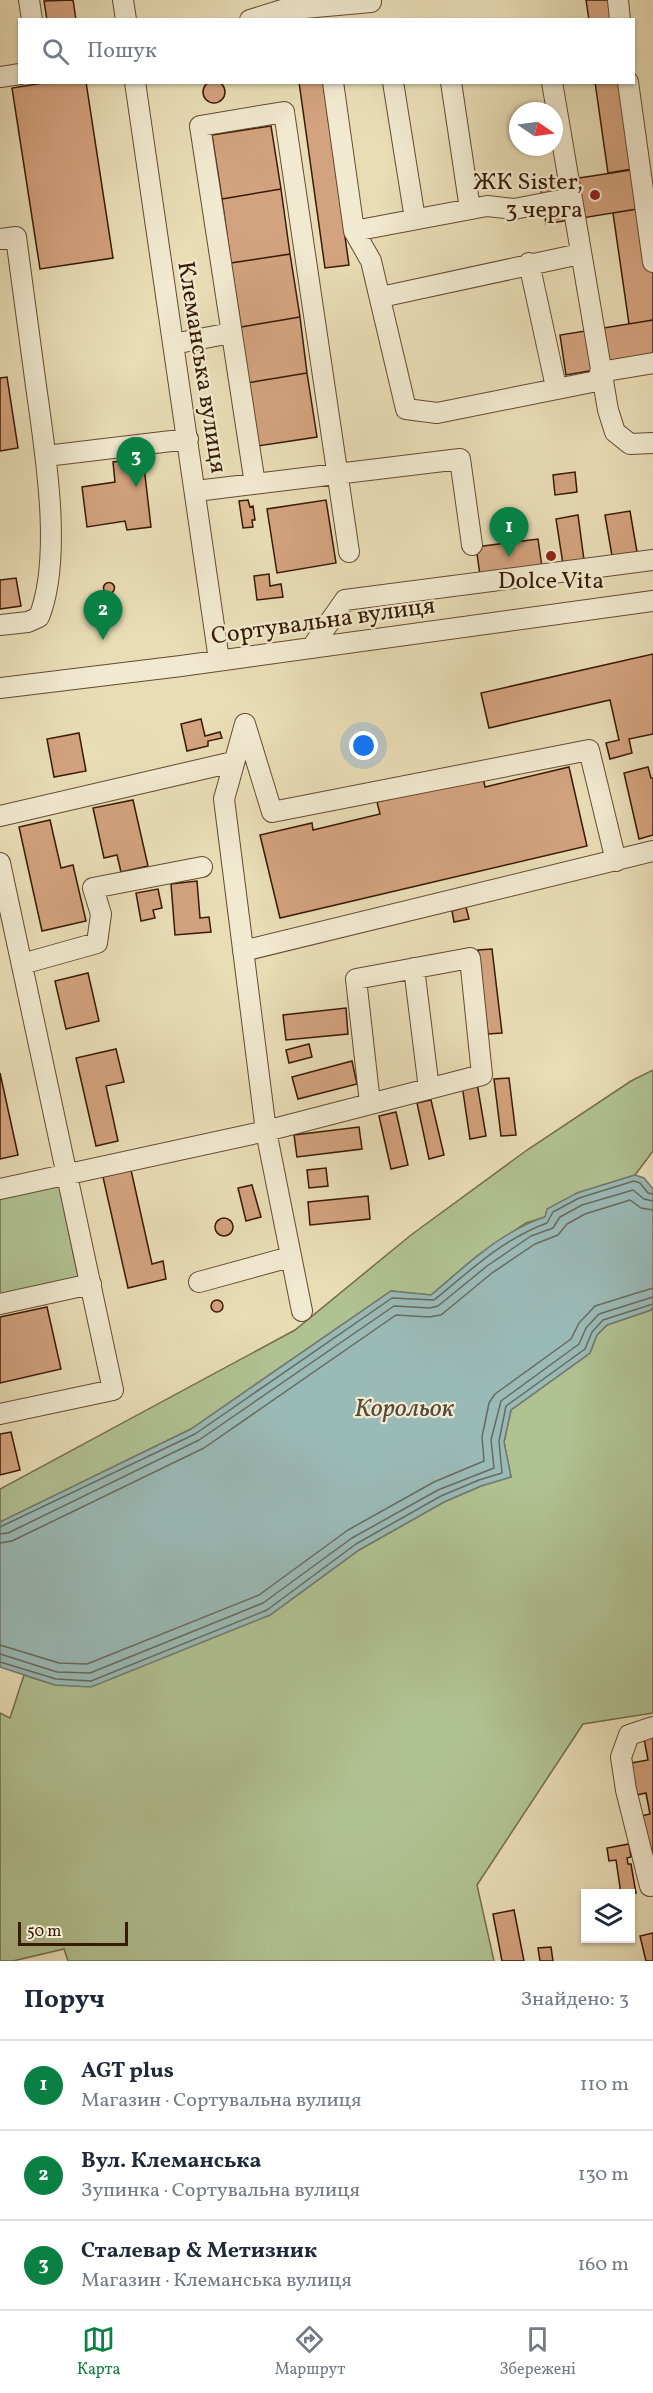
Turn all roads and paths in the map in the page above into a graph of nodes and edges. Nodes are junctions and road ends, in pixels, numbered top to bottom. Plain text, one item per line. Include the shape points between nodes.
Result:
1 (29, 0) edge
2 (123, 0) edge
3 (618, 0) edge
4 (371, 3) dead end
5 (32, 18) edge
6 (126, 18) edge
7 (256, 18) edge
8 (620, 18) edge
9 (18, 74) edge
10 (0, 77) edge
11 (135, 84) edge
12 (333, 84) edge
13 (393, 84) edge
14 (451, 84) edge
15 (552, 84) edge
16 (628, 84) edge
17 (570, 198) junction
18 (470, 209) junction
19 (415, 219) junction
20 (354, 231) junction
21 (0, 239) edge
22 (580, 254) junction
23 (653, 262) edge
24 (529, 263) junction
25 (381, 297) junction
26 (231, 333) junction
27 (173, 344) junction
28 (653, 363) edge
29 (601, 376) junction
30 (556, 387) junction
31 (188, 439) junction
32 (653, 443) edge
33 (46, 456) junction
34 (337, 474) junction
35 (255, 484) junction
36 (196, 491) junction
37 (472, 545) dead end
38 (349, 552) dead end
39 (653, 560) edge
40 (653, 601) edge
41 (0, 625) edge
42 (312, 647) junction
43 (219, 660) junction
44 (0, 688) edge
45 (233, 762) junction
46 (0, 816) edge
47 (653, 851) edge
48 (616, 861) junction
49 (0, 863) edge
50 (202, 867) dead end
51 (243, 951) junction
52 (22, 964) junction
53 (414, 968) junction
54 (429, 1089) junction
55 (370, 1102) junction
56 (266, 1131) junction
57 (67, 1173) junction
58 (0, 1189) edge
59 (290, 1257) junction
60 (199, 1282) dead end
61 (91, 1284) junction
62 (0, 1304) edge
63 (302, 1311) dead end
64 (0, 1414) edge
65 (653, 1727) edge
66 (653, 1885) edge

1 - 5 street
2 - 6 street
3 - 8 street
4 - 7 street via 282,10
9 - 10 street
11 - 27 street, Клеманська вулиця
12 - 20 street
13 - 19 street
14 - 18 street
15 - 17 street
16 - 23 street
17 - 18 street via 514,209
17 - 22 street
18 - 19 street
19 - 20 street
20 - 25 street via 371,261
21 - 33 street via 16,237
22 - 24 street
22 - 29 street
24 - 25 street
24 - 30 street
25 - 30 street via 406,409 437,413
26 - 27 street
26 - 34 street via 200,126 284,112
26 - 35 street
27 - 31 street, Клеманська вулиця
28 - 29 street
29 - 30 street
29 - 32 street via 615,432 630,444
31 - 33 street
31 - 36 street, Клеманська вулиця
33 - 41 street via 51,543 44,603 39,617
34 - 35 street
34 - 37 street via 460,459
34 - 38 street
35 - 36 street
36 - 43 street, Клеманська вулиця
39 - 42 street via 345,600
40 - 42 street, Сортувальна вулиця
42 - 43 street, Сортувальна вулиця
43 - 44 street, Сортувальна вулиця
45 - 46 street
45 - 48 street via 245,724 272,812 589,750
45 - 51 street via 224,799
47 - 48 street
48 - 51 street
49 - 52 street
50 - 52 street via 93,888 101,914 97,943
51 - 56 street
52 - 57 street
53 - 54 street
53 - 54 street via 470,958 482,1076
53 - 55 street via 356,979
54 - 55 street
55 - 56 street
56 - 57 street
56 - 59 street
57 - 58 street
57 - 61 street
59 - 60 street
59 - 63 street
61 - 62 street
61 - 64 street via 114,1390
65 - 66 street via 629,1736 621,1756 626,1790 650,1886

